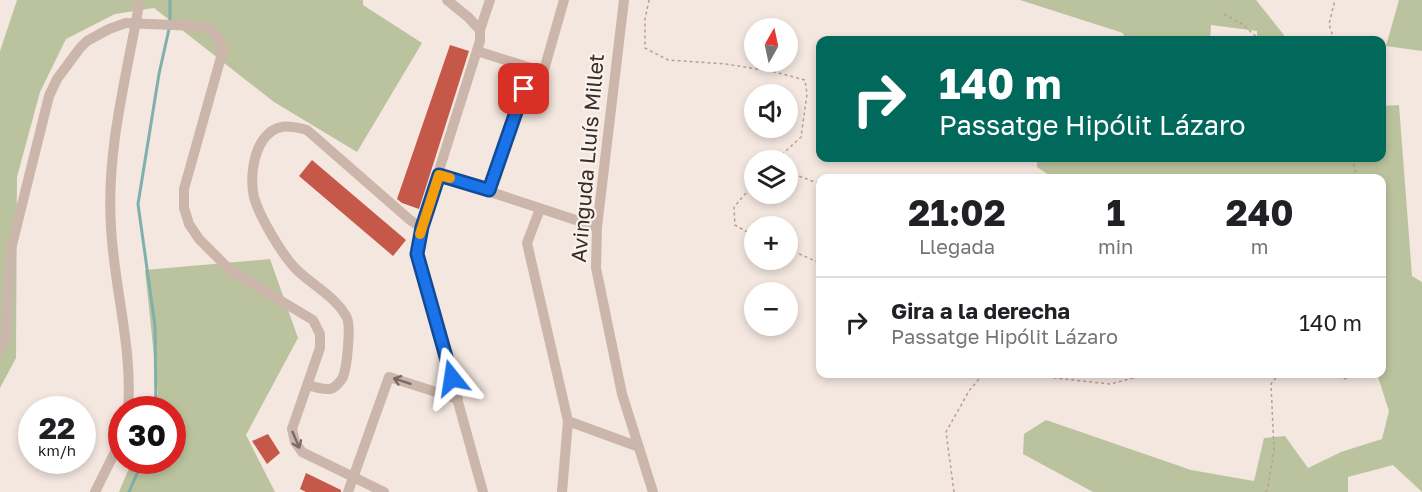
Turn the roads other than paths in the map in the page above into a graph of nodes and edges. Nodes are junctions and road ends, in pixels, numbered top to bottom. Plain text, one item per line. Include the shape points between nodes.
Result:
1 (137, 0) edge
2 (447, 0) edge
3 (490, 0) edge
4 (564, 0) edge
5 (624, 0) edge
6 (136, 24) junction
7 (480, 30) junction
8 (477, 51) junction
9 (531, 68) junction
10 (439, 175) junction
11 (489, 190) junction
12 (540, 209) junction
13 (422, 227) junction
14 (597, 227) junction
15 (0, 350) edge
16 (307, 385) junction
17 (128, 396) edge
18 (458, 399) junction
19 (568, 421) junction
20 (639, 447) junction
21 (108, 466) edge
22 (353, 477) junction
23 (95, 492) edge
24 (348, 492) edge
25 (384, 492) edge
26 (483, 492) edge
27 (562, 492) edge
28 (653, 492) edge

1 - 6 street
2 - 7 street
3 - 7 street
4 - 9 street via 544,70
5 - 14 street, Avinguda Lluís Millet
6 - 15 street via 109,29 87,41 52,87 15,227 6,336
6 - 16 street via 196,26 212,30 218,38 223,50 184,189 184,208 199,239 231,271 313,320 320,334 320,348
6 - 17 street via 116,126 110,186 114,255 129,365
7 - 8 street
8 - 9 street
8 - 10 street
9 - 11 street
10 - 11 street
10 - 13 street
11 - 12 street
12 - 14 street
12 - 19 street via 527,243
13 - 16 street via 307,130 289,125 273,128 262,141 255,160 254,198 279,247 296,269 338,305 348,320 343,377 330,389
13 - 18 street via 417,254
14 - 20 street, Avinguda Lluís Millet via 598,285 622,394
16 -> 22 street via 292,429 295,442 302,452
18 -> 22 street via 389,377
18 - 26 street
19 - 20 street
19 - 27 street
20 - 28 street, Avinguda Lluís Millet
21 - 23 street
22 - 24 street
22 - 25 street

